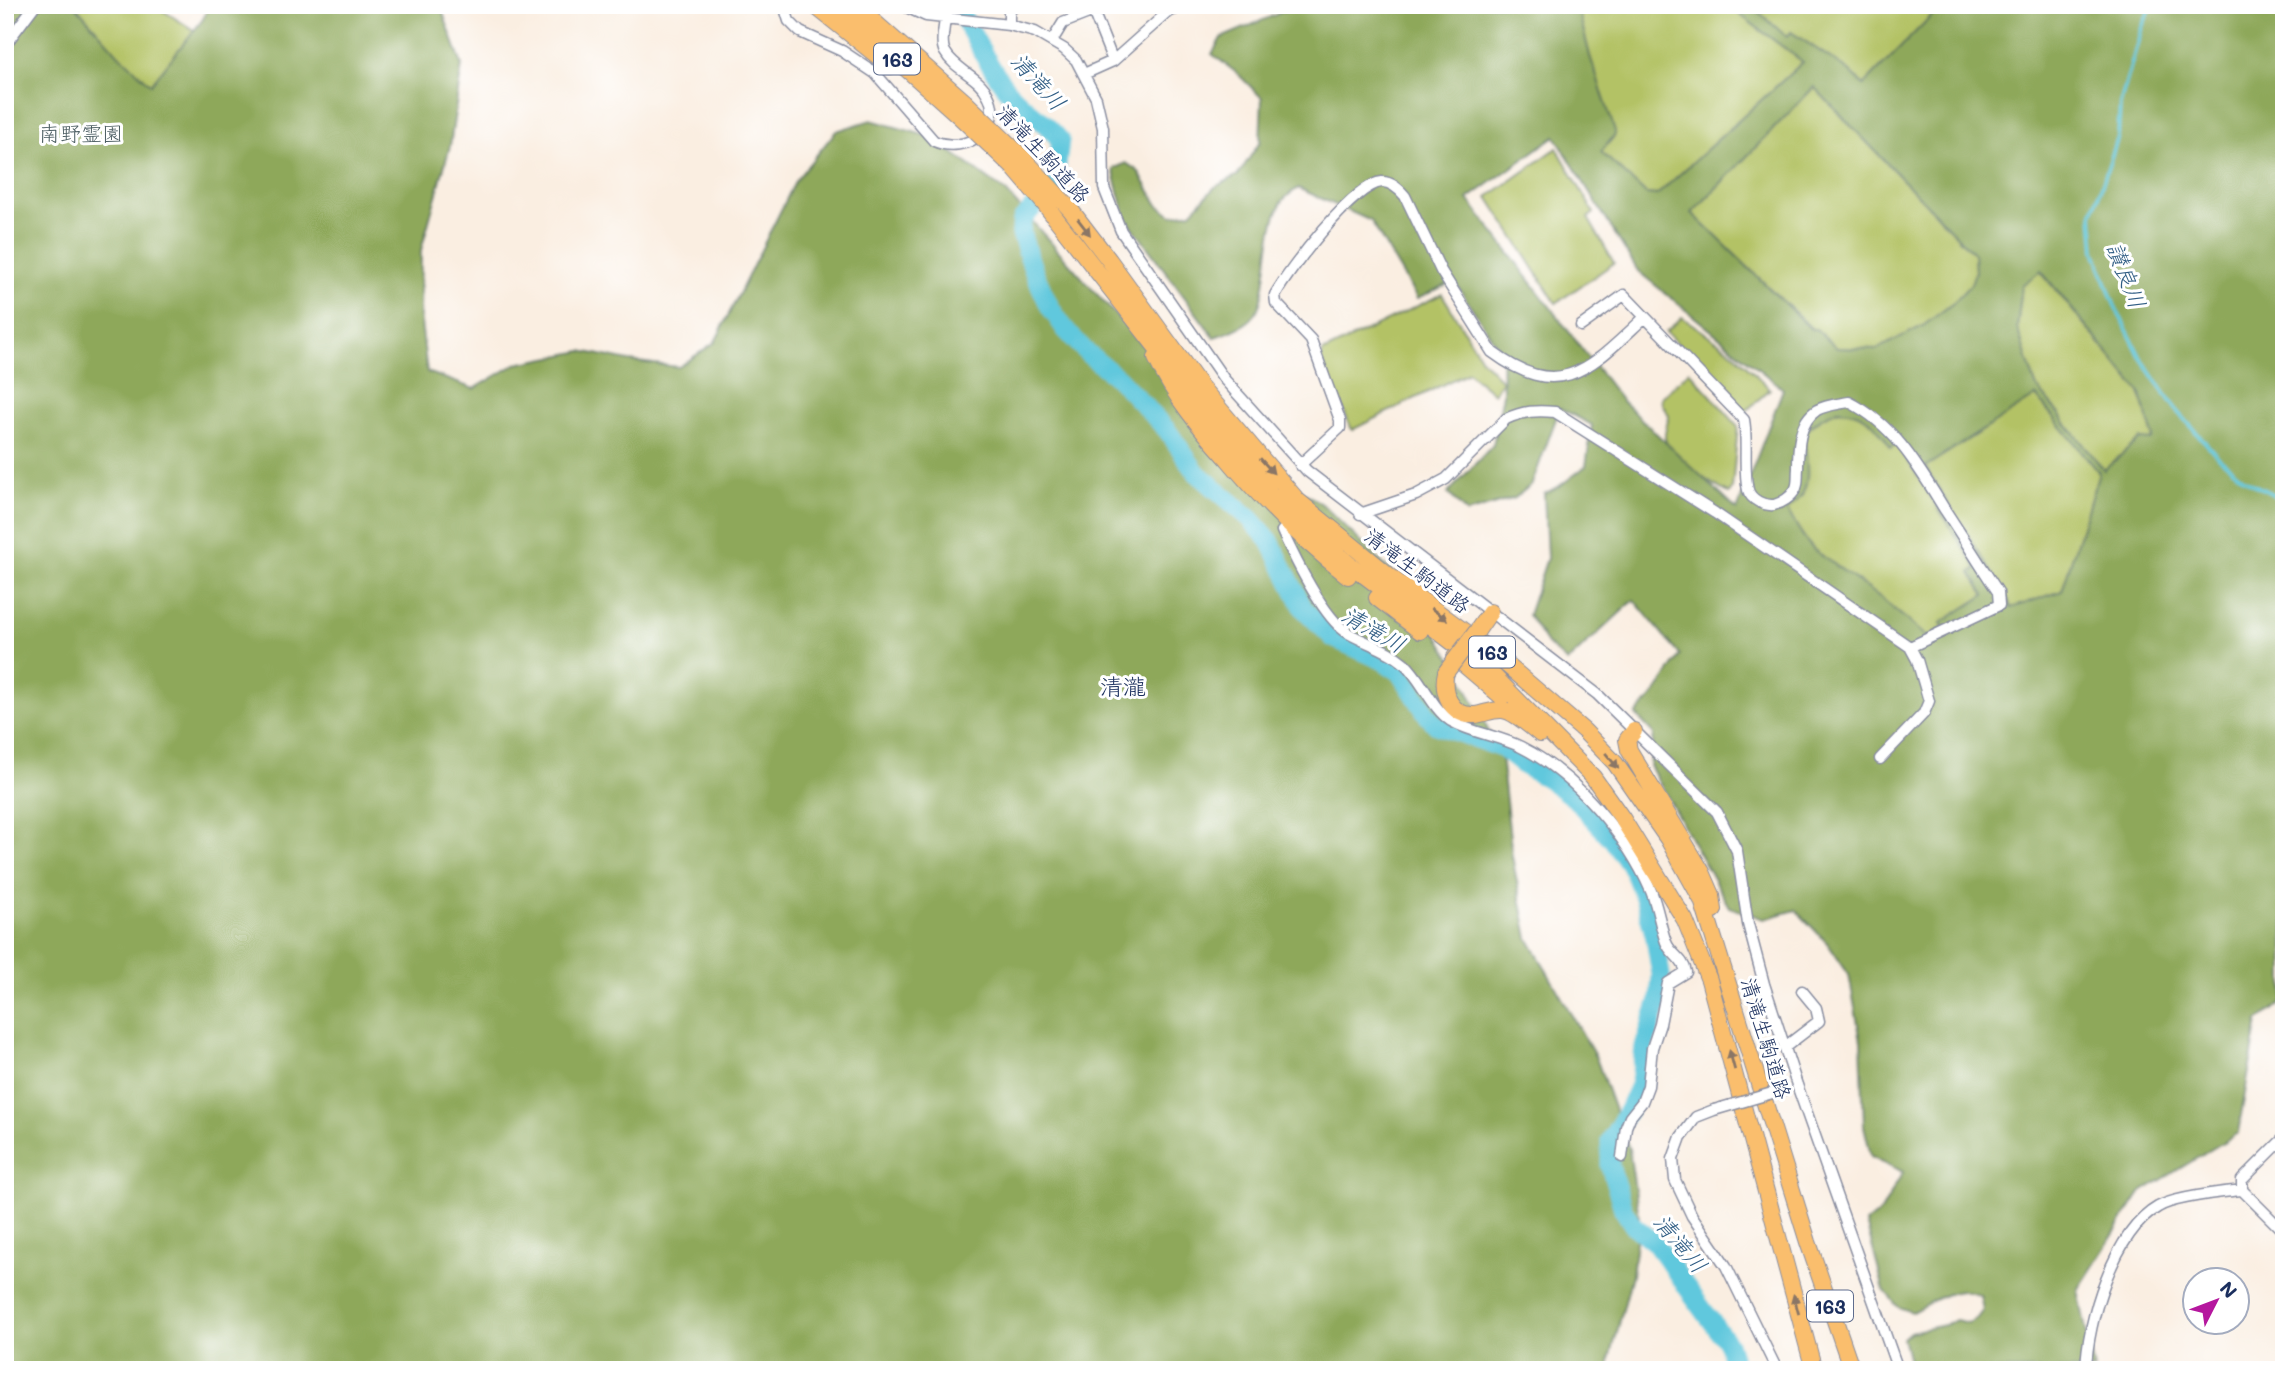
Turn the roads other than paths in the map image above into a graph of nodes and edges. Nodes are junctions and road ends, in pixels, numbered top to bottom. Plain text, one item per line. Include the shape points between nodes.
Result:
1 (35, 5) edge
2 (814, 5) edge
3 (835, 5) edge
4 (855, 5) edge
5 (866, 5) edge
6 (902, 5) edge
7 (1109, 5) edge
8 (1186, 5) edge
9 (787, 7) edge
10 (1010, 7) edge
11 (1093, 11) junction
12 (949, 20) junction
13 (1009, 25) junction
14 (1052, 41) junction
15 (5, 45) edge
16 (908, 52) junction
17 (1113, 61) junction
18 (1084, 74) junction
19 (937, 94) junction
20 (961, 108) junction
21 (1018, 162) junction
22 (1644, 318) junction
23 (1581, 326) dead end
24 (1142, 330) junction
25 (1300, 465) junction
26 (1360, 514) junction
27 (1287, 526) junction
28 (1490, 612) junction
29 (1910, 647) junction
30 (1487, 684) junction
31 (1489, 710) junction
32 (1634, 731) junction
33 (1540, 734) junction
34 (1880, 759) dead end
35 (1622, 818) junction
36 (1721, 963) junction
37 (1802, 991) dead end
38 (1785, 1047) junction
39 (1791, 1087) junction
40 (2284, 1138) edge
41 (1622, 1157) dead end
42 (2242, 1190) junction
43 (2284, 1232) edge
44 (1777, 1370) edge
45 (1814, 1370) edge
46 (1852, 1370) edge
47 (1898, 1370) edge
48 (2086, 1370) edge

1 - 15 street
2 - 19 highway via 902,75
3 - 19 highway, 清滝生駒道路 / 163
4 - 16 highway, 清滝生駒道路 / 163
5 - 16 highway
6 - 12 street
7 - 11 street
8 - 17 street via 1167,12
9 - 12 street via 789,21 800,32 875,73 934,141 955,146 969,143 985,129 992,106 979,82 944,50
10 - 13 street
11 - 14 street via 1063,23
11 - 17 street
12 - 13 street
13 - 14 street
14 - 18 street via 1076,60
16 - 20 highway, 清滝生駒道路 / 163
17 - 18 street
18 - 25 street via 1103,128 1104,188 1121,231 1224,379
19 - 20 highway, 清滝生駒道路 / 163
20 - 21 highway, 清滝生駒道路 / 163, bridge
21 - 24 highway, 清滝生駒道路 / 163
21 -> 36 highway, 清滝生駒道路 / 163 via 1070,209 1208,396 1298,501 1492,652 1615,763 1668,839 1702,900
22 - 23 street via 1624,295
22 - 25 street via 1592,365 1560,377 1547,378 1504,360 1492,352 1441,271 1405,196 1385,182 1374,184 1354,197 1313,241 1275,295 1276,303 1311,340 1340,420 1340,429
22 - 29 street via 1744,420 1748,489 1761,503 1781,503 1797,488 1798,445 1803,428 1816,411 1849,402 1881,423 1903,446 1998,592 1998,605
24 - 27 highway via 1169,385 1206,435
24 - 35 highway, 清滝生駒道路 / 163 via 1270,493 1348,563 1485,667 1593,777
25 - 26 street
26 - 28 street
26 - 29 street via 1416,495 1446,479 1506,419 1538,410 1555,412 1715,513
27 - 30 highway
27 - 41 street via 1282,531 1300,570 1338,625 1403,662 1452,721 1520,746 1549,763 1603,817 1638,864 1655,901 1666,945 1686,972 1668,983 1648,1086 1626,1127
28 - 31 highway, bridge via 1446,672 1444,690 1452,706 1467,714
28 - 32 street via 1597,694
29 - 34 street via 1929,701 1924,713
30 - 31 highway via 1493,697
30 - 33 highway
31 - 33 highway via 1512,713
32 - 36 highway, 163 via 1627,740 1629,750 1712,895
32 - 38 street via 1704,797 1731,835 1748,924
33 - 35 highway
45 -> 35 highway, 清滝生駒道路 / 163 via 1709,980 1685,920
36 - 46 highway, 清滝生駒道路 / 163
37 - 38 street via 1816,1008 1819,1021
38 - 39 street
39 - 44 street, bridge via 1696,1117 1681,1137 1673,1159 1675,1180 1692,1216 1726,1266
39 - 47 street
40 - 42 street via 2242,1180
42 - 43 street
42 - 48 street via 2158,1206 2133,1228 2110,1271 2094,1316

